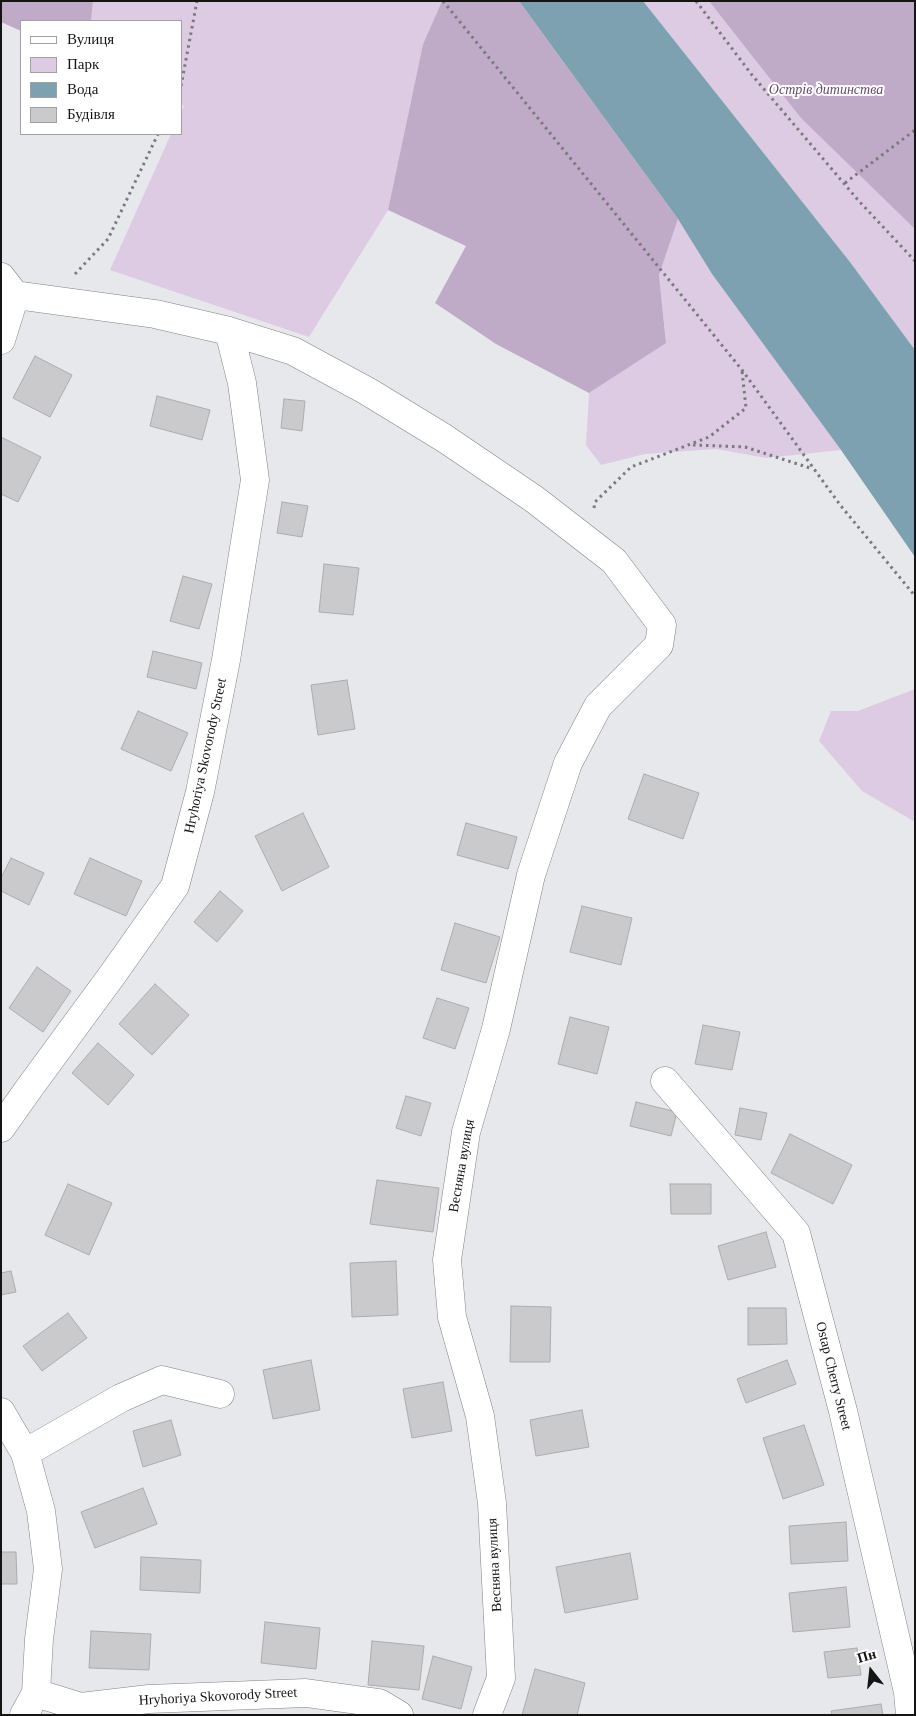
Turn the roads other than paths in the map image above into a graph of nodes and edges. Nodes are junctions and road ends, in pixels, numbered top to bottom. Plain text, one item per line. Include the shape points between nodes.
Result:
1 (8, 286) edge
2 (229, 330) junction
3 (1, 340) edge
4 (665, 1081) dead end
5 (1, 1128) edge
6 (220, 1394) dead end
7 (1, 1412) edge
8 (25, 1453) junction
9 (30, 1704) edge
10 (400, 1715) edge
11 (487, 1715) edge
12 (910, 1715) edge

1 - 2 street via 50,300 155,314
1 - 3 street
2 - 5 street, Hryhoriya Skovorody Street via 242,383 255,480 217,707 200,792 175,886
2 - 11 street, Весняна вулиця via 293,351 367,391 518,488 614,561 662,625 659,644 598,706 568,763 530,875 496,1028 466,1132 447,1260 452,1317 480,1416 492,1503 501,1678
4 - 12 street, Ostap Cherry Street via 796,1233 843,1411 908,1692
6 - 8 street via 162,1380 121,1398
7 - 8 street, Hryhoriya Skovorody Street
8 - 9 street, Hryhoriya Skovorody Street via 41,1512 48,1569
9 - 10 street, Hryhoriya Skovorody Street via 80,1707 149,1699 306,1692 379,1702

